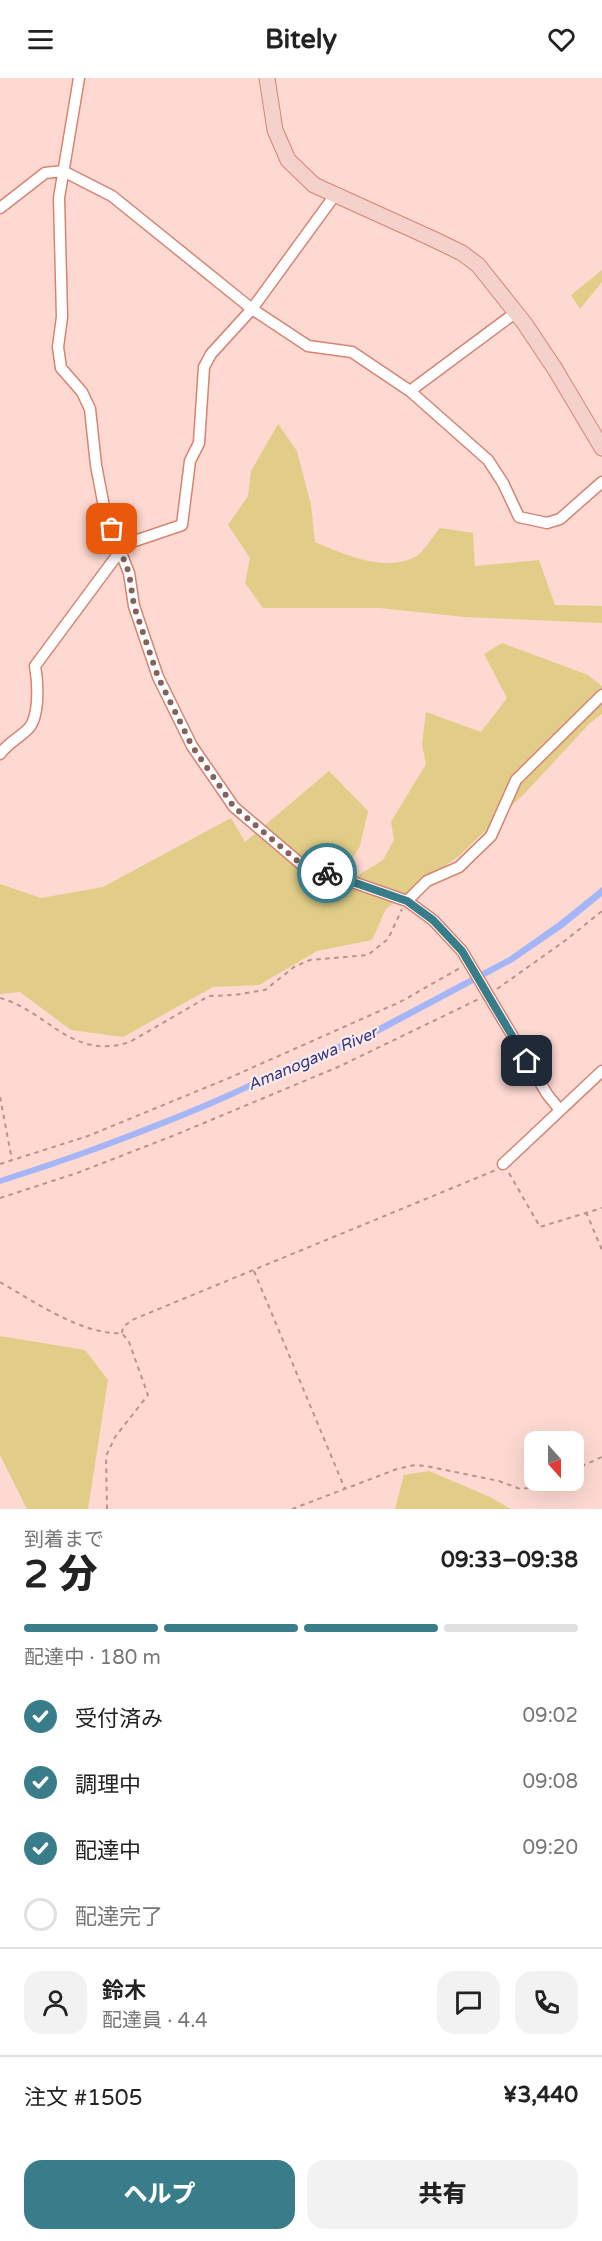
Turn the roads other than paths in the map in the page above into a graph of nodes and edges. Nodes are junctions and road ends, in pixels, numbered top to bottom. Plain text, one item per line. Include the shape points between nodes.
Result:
1 (79, 78) edge
2 (267, 78) edge
3 (63, 171) junction
4 (335, 195) junction
5 (0, 208) edge
6 (252, 309) junction
7 (515, 313) junction
8 (410, 391) junction
9 (602, 448) edge
10 (602, 482) edge
11 (120, 548) junction
12 (602, 695) edge
13 (0, 754) edge
14 (407, 901) junction
15 (602, 1071) edge
16 (560, 1109) junction
17 (503, 1164) road end

1 - 3 street
2 - 4 street via 275,130 288,160 314,185
3 - 5 street via 45,173
3 - 6 street via 112,196
3 - 11 street via 59,198 61,368 82,392 90,409 105,512
4 - 6 street
4 - 7 street via 462,253 478,265
6 - 8 street via 308,346 352,352
6 - 11 street via 204,367 199,443 190,461 182,525
7 - 8 street
7 - 9 street via 555,369
8 - 10 street via 488,460 519,517 547,524 560,519
11 - 13 street via 35,666 39,683 34,720
11 - 14 street via 158,677 192,746 234,807 301,864
12 - 14 street via 516,780 491,836 459,867 427,881
14 - 16 street via 433,920 470,963 547,1094
15 - 16 street
16 - 17 street

